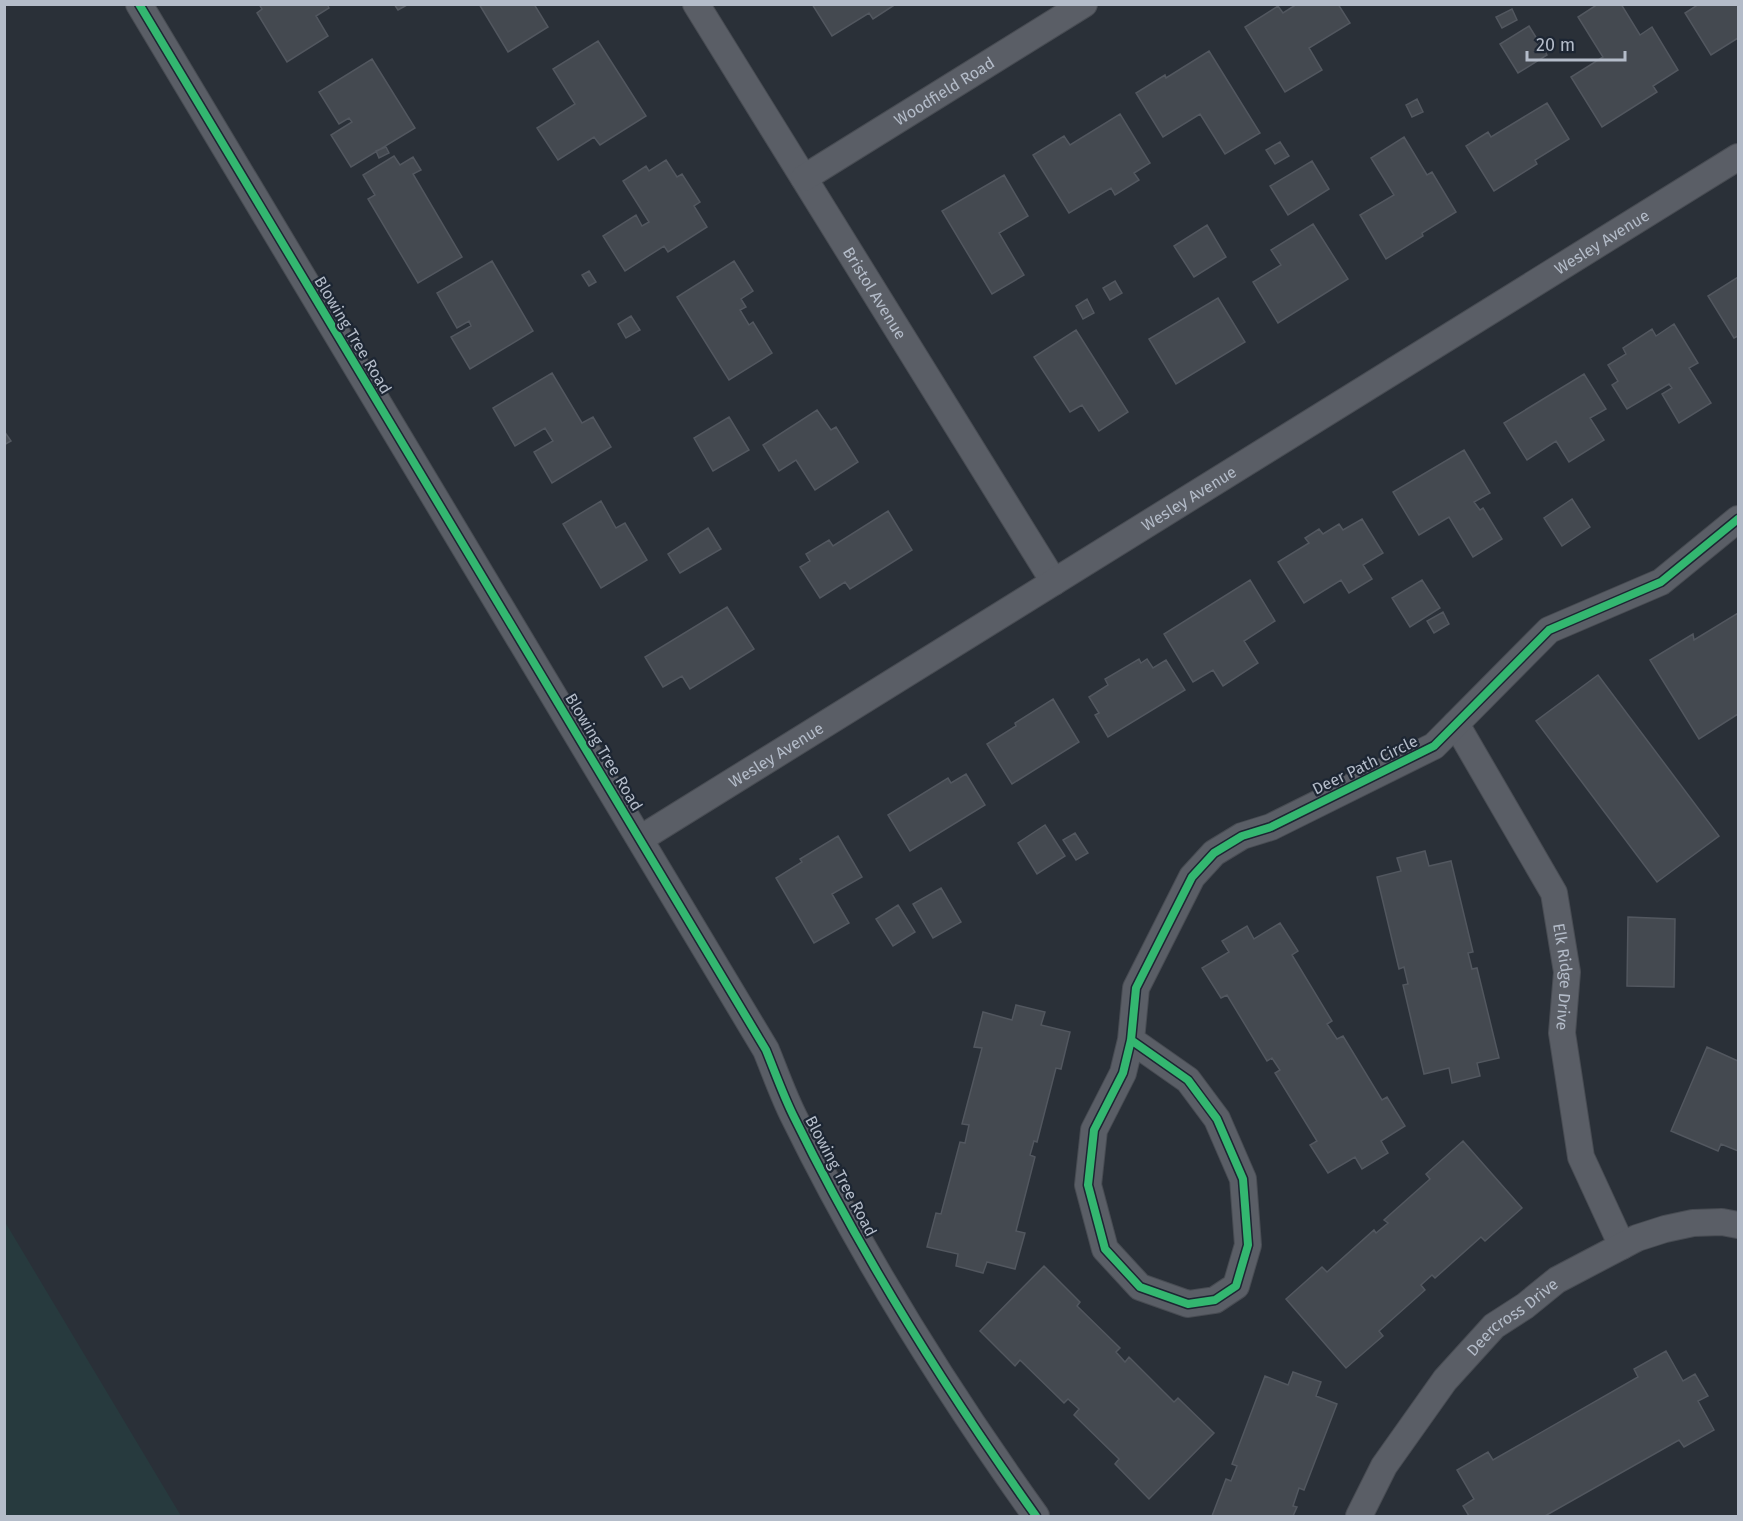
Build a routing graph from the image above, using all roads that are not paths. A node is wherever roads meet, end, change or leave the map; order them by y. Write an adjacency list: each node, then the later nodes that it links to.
1 (140, 4): 9 (street, Blowing Tree Road)
2 (696, 4): 5 (street, Bristol Avenue)
3 (1084, 4): 5 (street, Woodfield Road)
4 (1738, 157): 7 (street, Wesley Avenue)
5 (804, 178): 7 (street, Bristol Avenue)
6 (1738, 519): 8 (street, Deer Path Circle)
7 (1054, 582): 9 (street, Wesley Avenue)
8 (1456, 724): 10 (street, Deer Path Circle); 12 (street, Elk Ridge Drive)
9 (640, 839): 13 (street, Blowing Tree Road)
10 (1131, 1040): 10 (street, Deer Path Circle)
11 (1738, 1225): 12 (street, Deercross Drive)
12 (1622, 1246): 14 (street, Deercross Drive)
13 (1036, 1516)
14 (1359, 1516)

